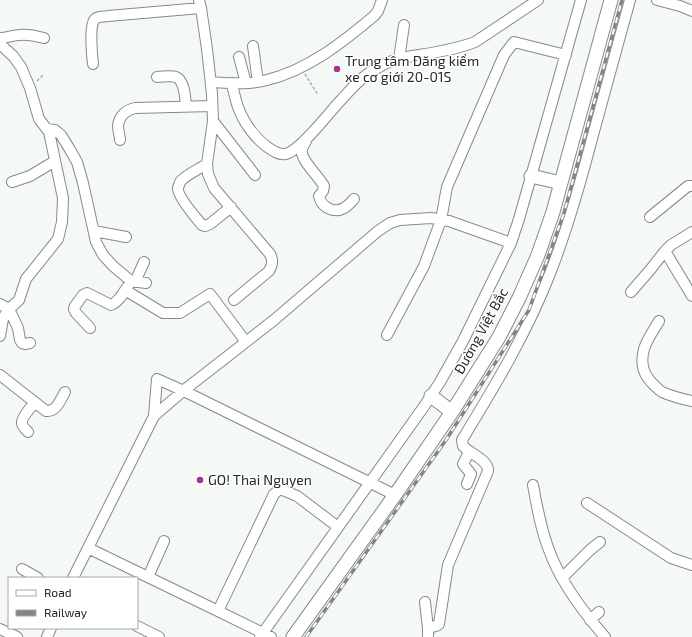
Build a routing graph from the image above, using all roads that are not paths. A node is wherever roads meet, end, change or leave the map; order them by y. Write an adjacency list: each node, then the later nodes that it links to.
1 (382, 0): 20 (street)
2 (538, 0): 16 (street)
3 (581, 0): 14 (street)
4 (611, 0): 34 (main road, Đường Việt Bắc)
5 (630, 0): 68 (street)
6 (657, 0): 8 (street)
7 (200, 4): 17 (street); 19 (street)
8 (692, 11)
9 (404, 24): 16 (street)
10 (0, 38): 11 (street)
11 (44, 38)
12 (0, 44): 26 (street)
13 (253, 46): 20 (street)
14 (566, 55): 32 (street); 39 (street)
15 (239, 57): 22 (street)
16 (399, 59): 27 (street)
17 (93, 64)
18 (157, 77): 23 (street)
19 (211, 82): 21 (street); 24 (street)
20 (258, 82): 22 (street)
21 (232, 83): 22 (street); 27 (street)
22 (246, 83)
23 (186, 106): 24 (street); 28 (street)
24 (212, 106): 25 (street)
25 (213, 121): 30 (street); 31 (street)
26 (47, 129): 29 (street); 40 (street)
27 (308, 138): 36 (street)
28 (120, 140)
29 (55, 161): 33 (street); 52 (street)
30 (207, 164): 37 (street); 37 (street)
31 (255, 175)
32 (531, 176): 34 (main road); 43 (street)
33 (12, 182)
34 (561, 183): 65 (main road, Đường Việt Bắc)
35 (692, 186): 38 (street)
36 (354, 199)
37 (230, 207): 51 (street)
38 (650, 217)
39 (441, 220): 43 (street); 55 (street); 57 (street)
40 (94, 231): 42 (street); 46 (street)
41 (692, 232): 44 (street)
42 (126, 237)
43 (511, 243): 62 (street)
44 (665, 251): 49 (street); 50 (street)
45 (144, 262): 46 (street)
46 (133, 281): 47 (street); 48 (street)
47 (146, 283)
48 (125, 290): 54 (street); 57 (street)
49 (631, 292)
50 (692, 296)
51 (234, 300)
52 (5, 307): 56 (street); 58 (street)
53 (659, 321): 63 (street)
54 (90, 328)
55 (387, 335)
56 (0, 336)
57 (246, 342): 60 (street)
58 (30, 343)
59 (0, 375): 64 (street)
60 (184, 391): 66 (street); 66 (street); 69 (street)
61 (65, 392): 64 (street)
62 (431, 396): 65 (main road); 69 (street)
63 (692, 401)
64 (35, 402): 67 (street)
65 (452, 412): 72 (main road, Đường Việt Bắc)
66 (154, 416): 77 (street)
67 (28, 432)
68 (469, 452): 70 (street); 90 (street)
69 (370, 483): 72 (street); 74 (street)
70 (467, 484)
71 (533, 485): 83 (street)
72 (394, 495): 94 (main road, Đường Việt Bắc)
73 (587, 503): 78 (street)
74 (338, 527): 85 (street); 91 (street)
75 (164, 541): 82 (street)
76 (600, 542): 83 (street)
77 (88, 548): 81 (street); 82 (street)
78 (692, 565)
79 (22, 569): 80 (street)
80 (36, 577)
81 (74, 577)
82 (148, 577): 85 (street)
83 (562, 578): 87 (street)
84 (425, 602): 90 (street)
85 (218, 610): 91 (street)
86 (599, 612): 87 (street)
87 (590, 620): 95 (street)
88 (138, 626): 93 (street)
89 (0, 629): 92 (street)
90 (428, 632)
91 (264, 636)
92 (18, 637)
93 (159, 637)
94 (293, 637)
95 (605, 637)

